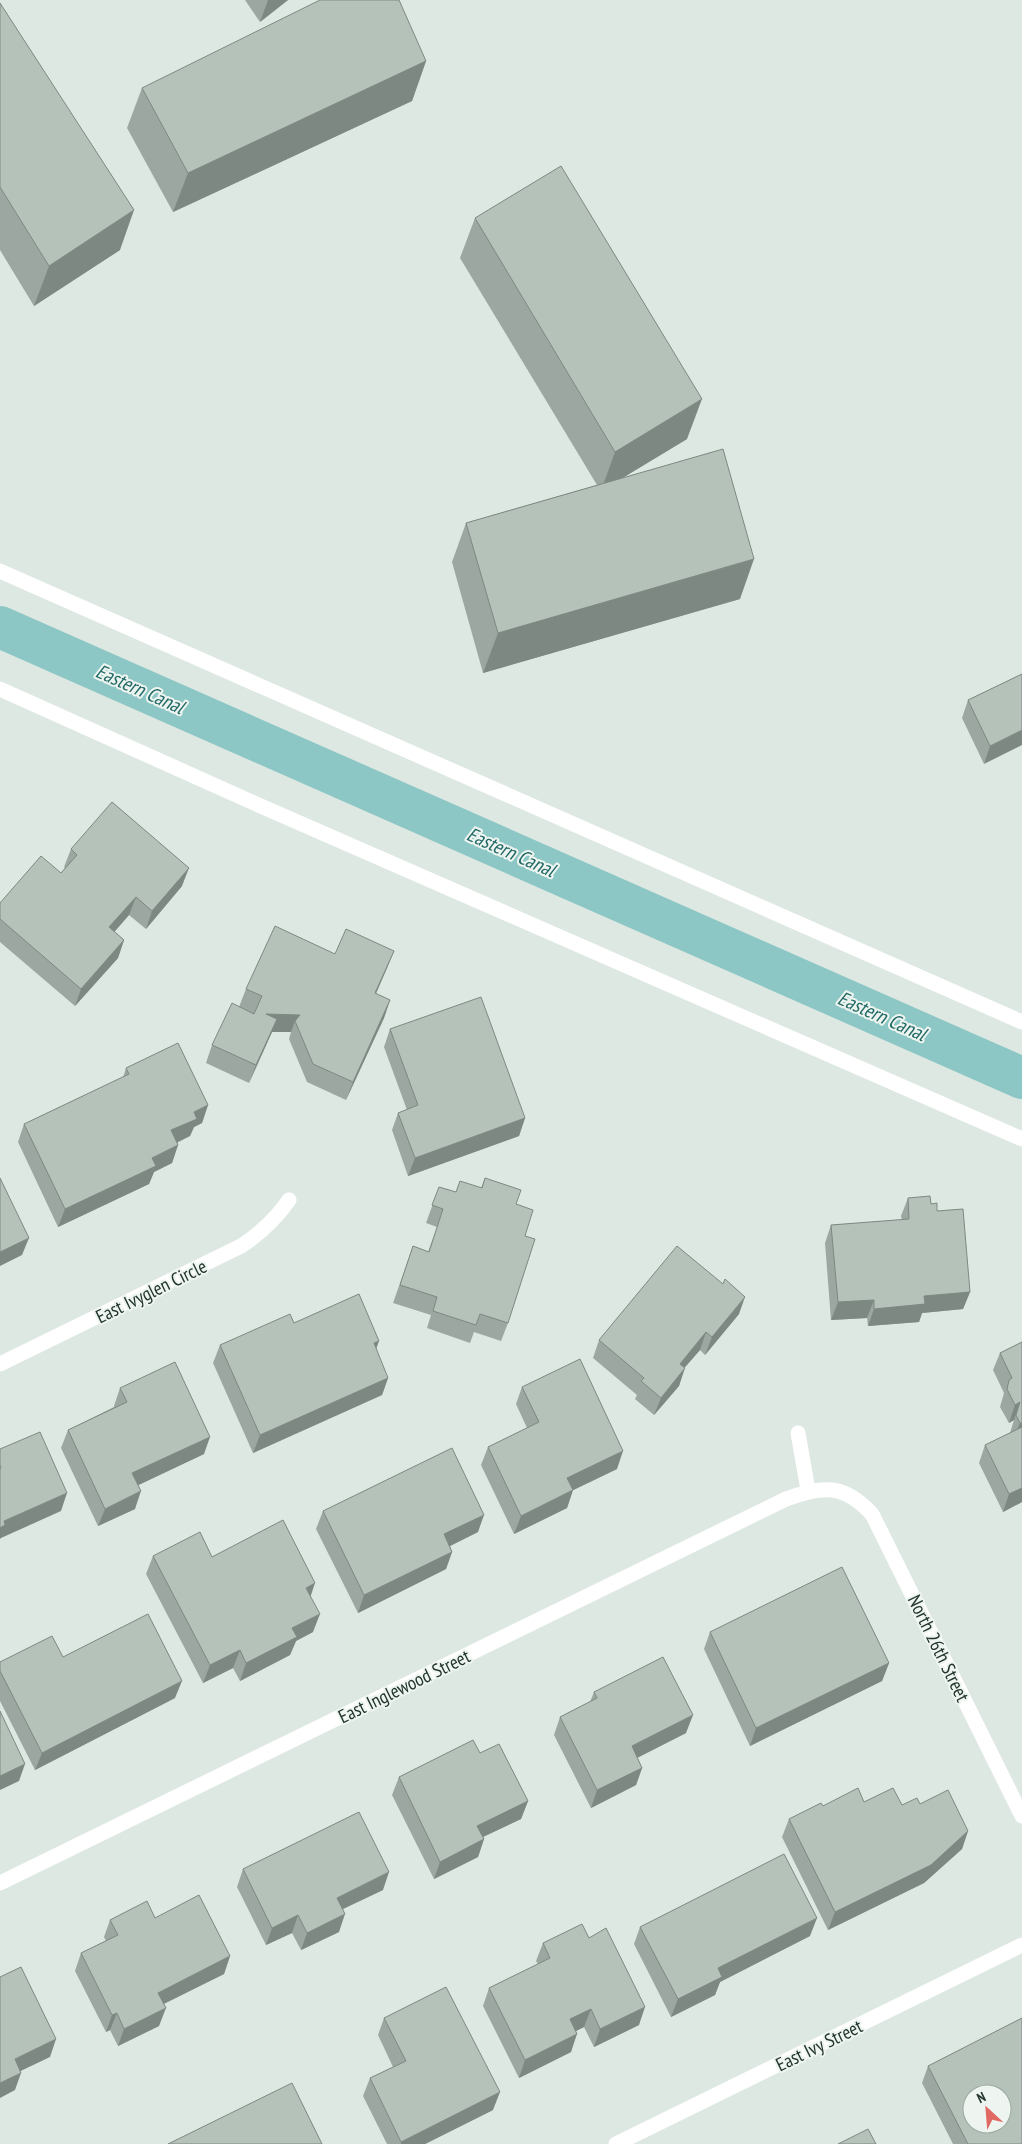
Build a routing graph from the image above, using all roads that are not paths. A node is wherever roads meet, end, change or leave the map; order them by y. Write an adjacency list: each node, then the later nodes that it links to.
1 (0, 571): 3 (street)
2 (0, 689): 4 (street)
3 (1022, 1022)
4 (1022, 1139)
5 (289, 1200): 6 (street, East Ivyglen Circle)
6 (0, 1364)
7 (798, 1433): 8 (street)
8 (808, 1490): 9 (street, East Inglewood Street); 11 (street, East Inglewood Street)
9 (844, 1492): 10 (street, North 26th Street)
10 (1022, 1816)
11 (0, 1883)
12 (1022, 1945): 13 (street, East Ivy Street)
13 (616, 2144)

